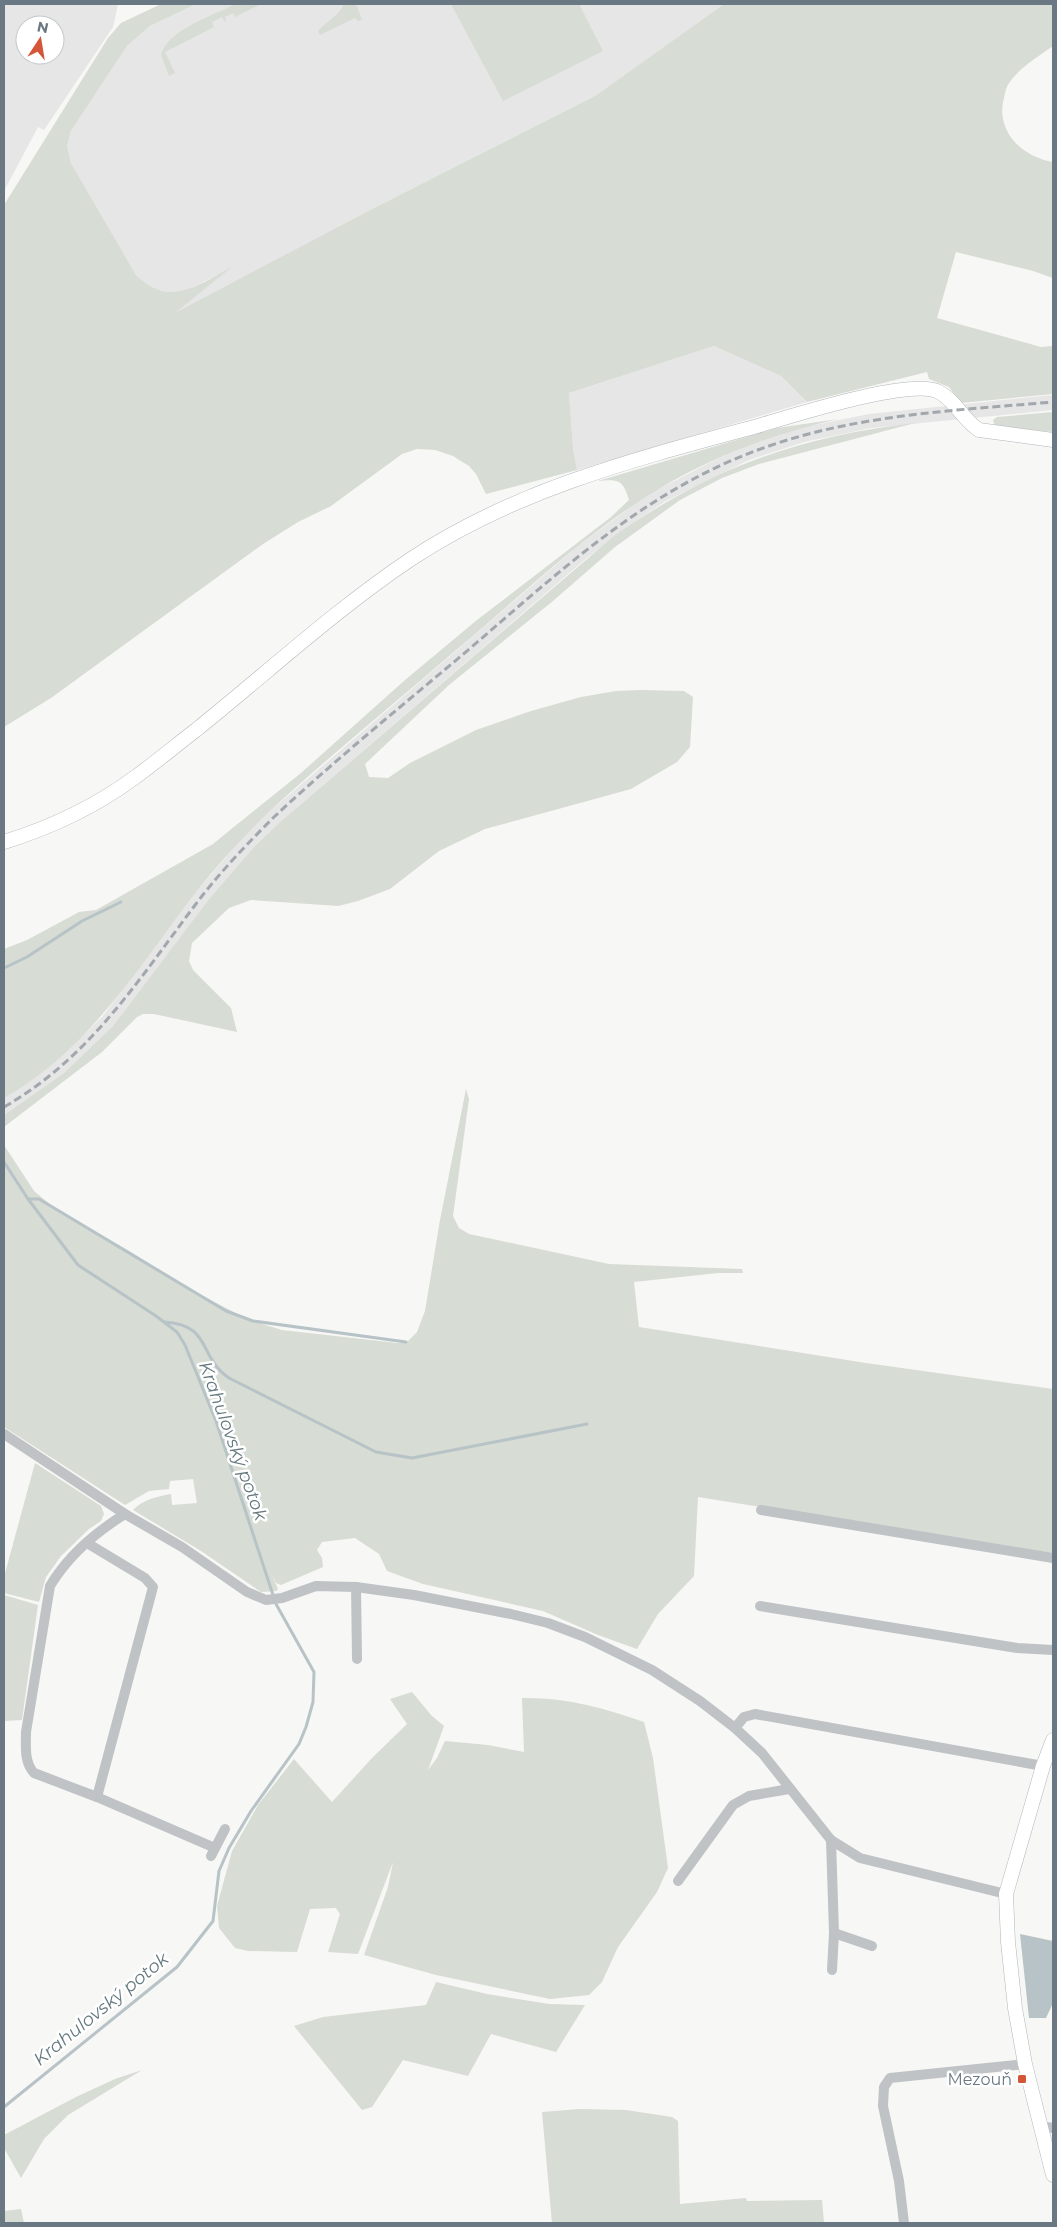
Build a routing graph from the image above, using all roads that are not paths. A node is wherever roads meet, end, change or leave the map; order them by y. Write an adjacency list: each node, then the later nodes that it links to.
1 (1053, 440): 2 (street)
2 (4, 842)
3 (4, 1434): 5 (street)
4 (761, 1510): 7 (street)
5 (125, 1514): 6 (street); 8 (street)
6 (88, 1543): 16 (street); 16 (street)
7 (1053, 1558)
8 (356, 1587): 11 (street); 12 (street)
9 (760, 1606): 10 (street)
10 (1053, 1650)
11 (357, 1659)
12 (735, 1728): 14 (street); 15 (street)
13 (1053, 1740): 14 (street)
14 (1043, 1766): 20 (street)
15 (789, 1789): 18 (street); 19 (street)
16 (97, 1797): 17 (street)
17 (225, 1829)
18 (831, 1840): 20 (street); 21 (street)
19 (678, 1881)
20 (1006, 1894): 24 (street)
21 (834, 1933): 22 (street); 23 (street)
22 (872, 1946)
23 (832, 1970)
24 (1025, 2064): 25 (street); 27 (street)
25 (1047, 2127): 26 (street)
26 (1053, 2175)
27 (904, 2223)

